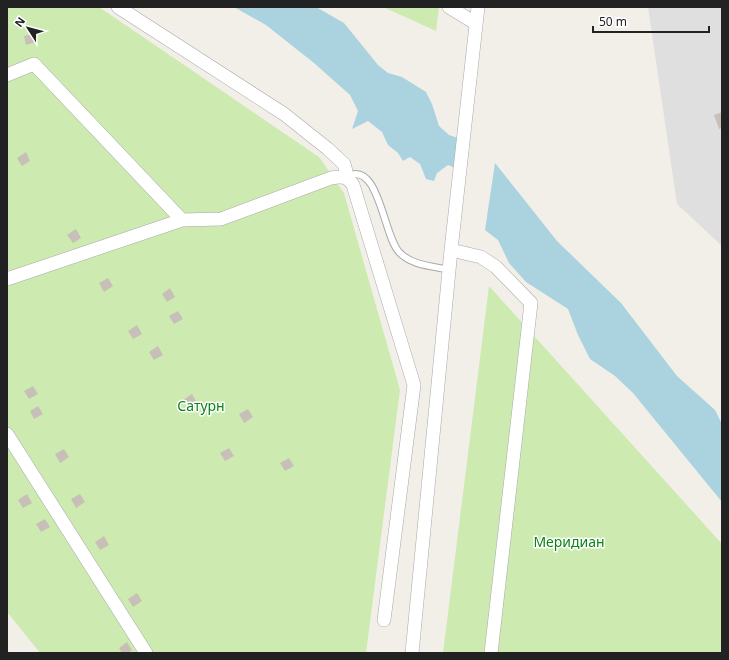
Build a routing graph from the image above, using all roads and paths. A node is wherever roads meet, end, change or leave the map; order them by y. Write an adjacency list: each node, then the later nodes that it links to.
1 (118, 7): 6 (street)
2 (449, 7): 4 (street)
3 (478, 7): 4 (street)
4 (476, 23): 8 (street)
5 (7, 75): 7 (street)
6 (345, 177): 7 (street); 9 (lane); 12 (street)
7 (182, 220): 10 (street)
8 (451, 250): 9 (street); 15 (street)
9 (450, 270): 14 (street)
10 (7, 279)
11 (7, 434): 13 (street)
12 (384, 620)
13 (146, 653)
14 (412, 653)
15 (491, 653)

